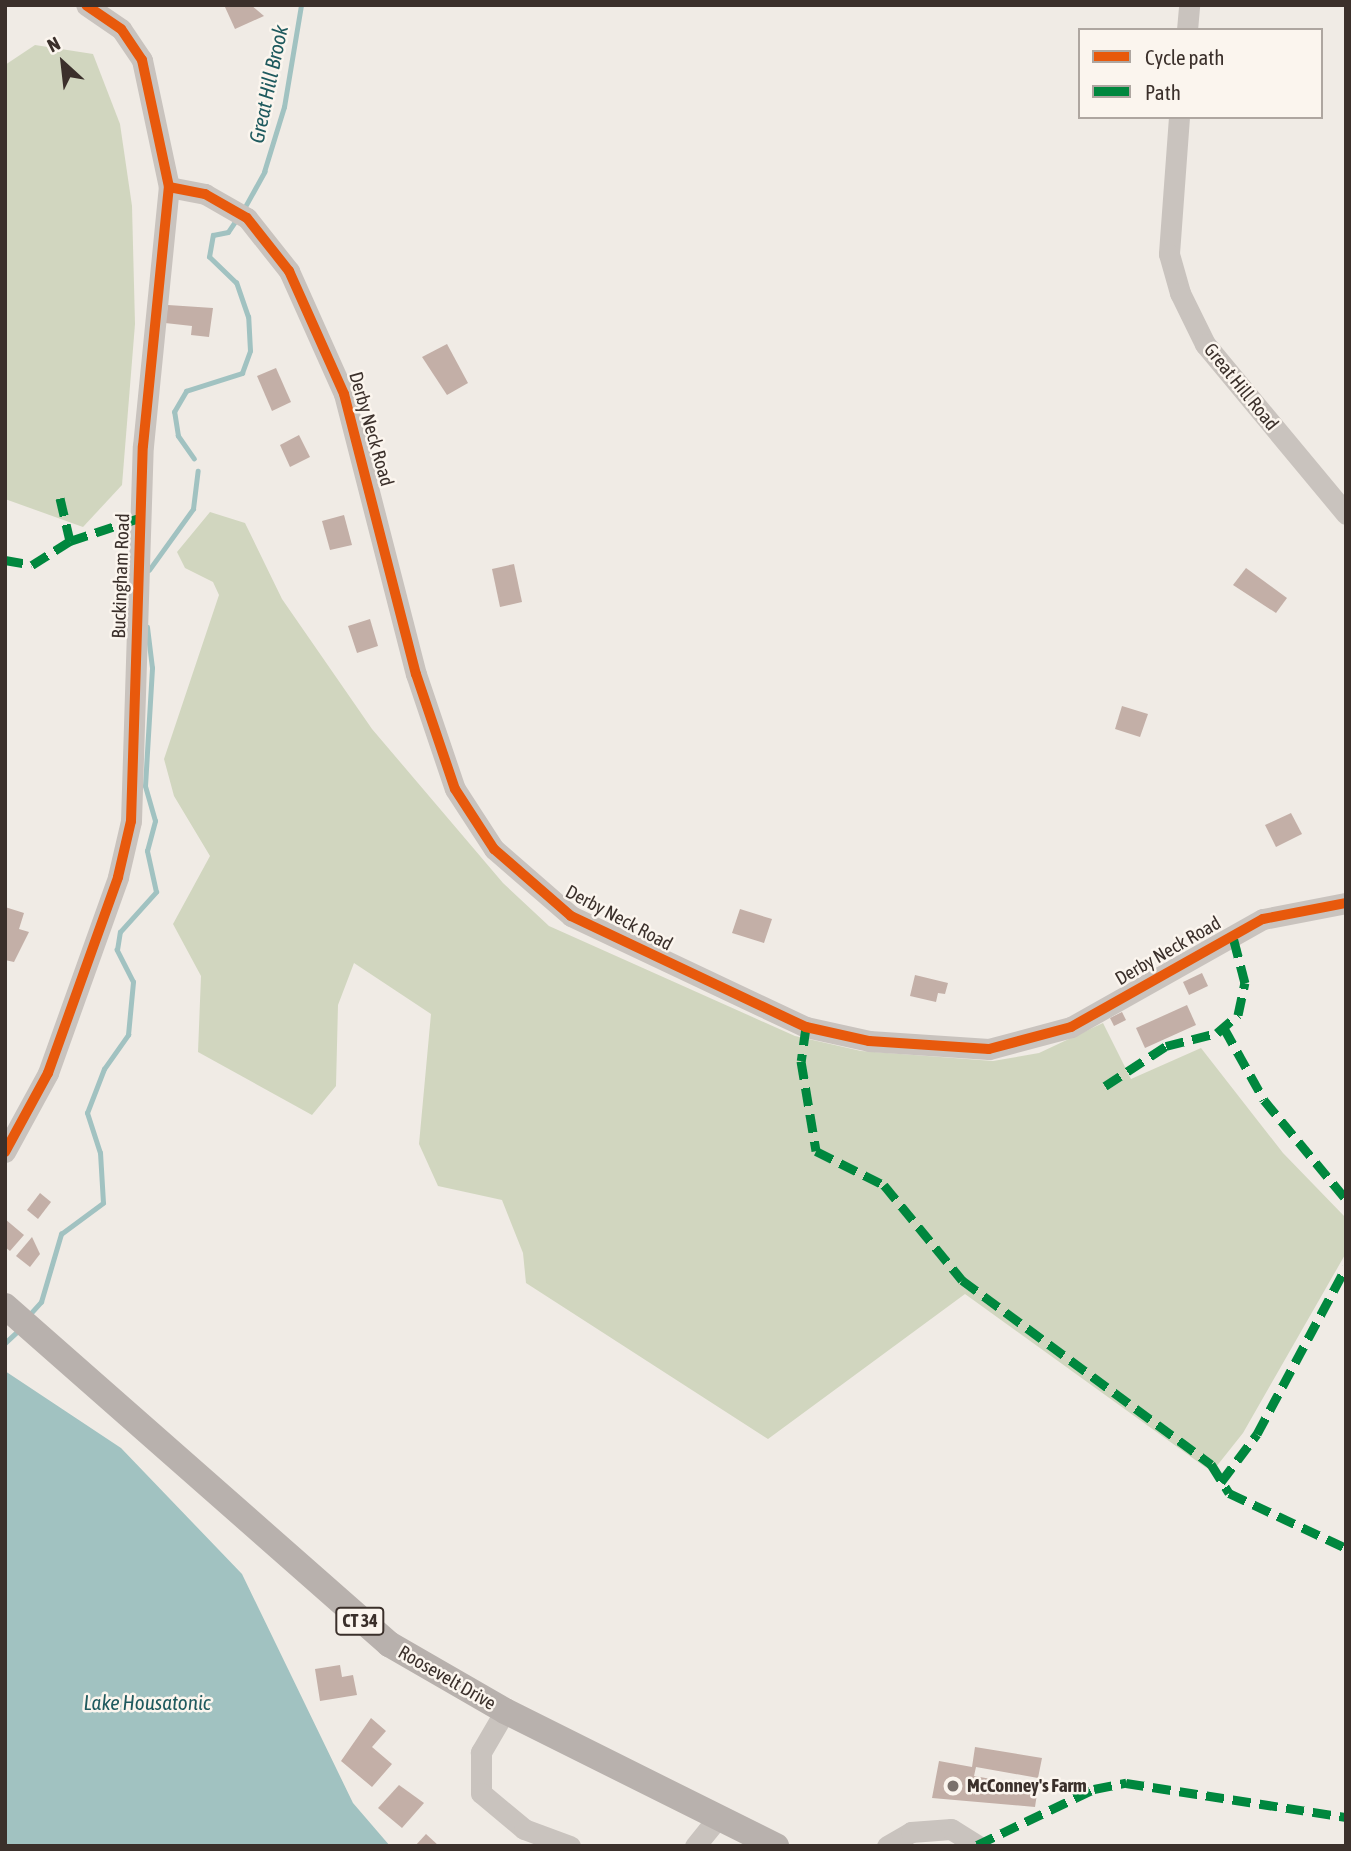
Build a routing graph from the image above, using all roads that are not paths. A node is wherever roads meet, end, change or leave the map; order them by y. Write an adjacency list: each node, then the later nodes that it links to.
1 (86, 5): 5 (street, Buckingham Road)
2 (1189, 5): 3 (street)
3 (1187, 28)
4 (1179, 119): 6 (street, Great Hill Road)
5 (169, 187): 7 (street, Derby Neck Road); 8 (street, Buckingham Road)
6 (1346, 514)
7 (1346, 904)
8 (5, 1152)
9 (5, 1306): 10 (main road, Roosevelt Drive / CT 34)
10 (505, 1711): 11 (main road, Roosevelt Drive / CT 34); 12 (street)
11 (716, 1820): 13 (street); 14 (main road, Roosevelt Drive / CT 34)
12 (570, 1846)
13 (695, 1846)
14 (776, 1846)
15 (887, 1846): 16 (street)
16 (978, 1846)

